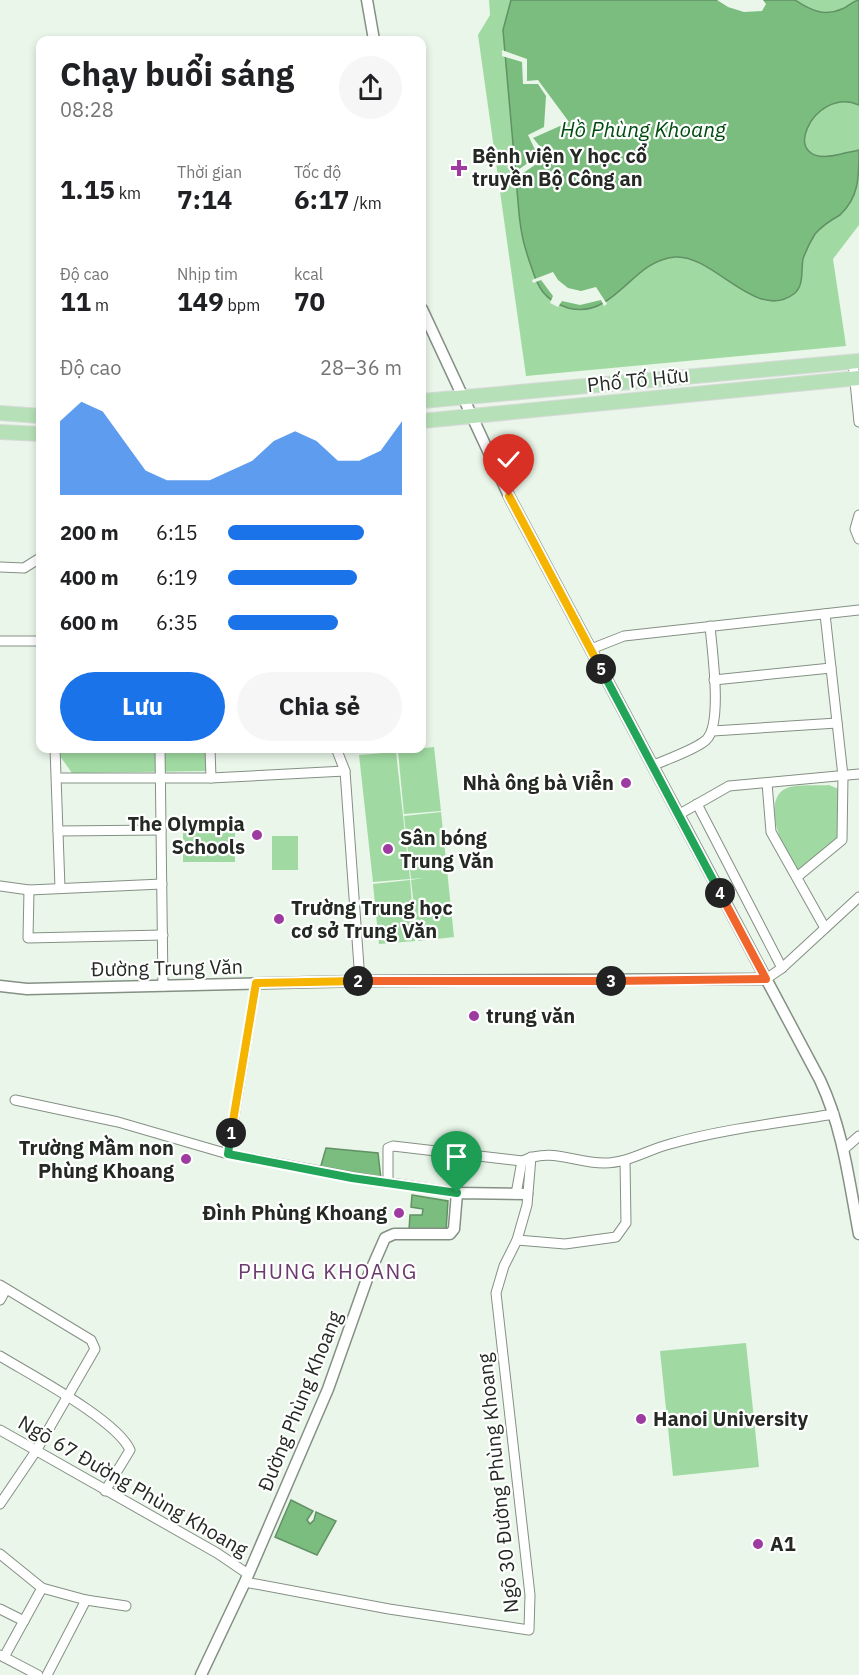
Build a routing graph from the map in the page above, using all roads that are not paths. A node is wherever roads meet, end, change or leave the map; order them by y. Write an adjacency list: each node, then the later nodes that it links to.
1 (367, 0): 2 (street)
2 (373, 36)
3 (426, 318): 6 (street)
4 (856, 361): 5 (street); 6 (main road, Phố Tố Hữu)
5 (857, 378): 10 (main road, Phố Tố Hữu); 12 (street)
6 (462, 398): 7 (main road, Phố Tố Hữu); 10 (street)
7 (426, 401)
8 (0, 413): 9 (main road)
9 (36, 416)
10 (471, 417): 11 (main road, Phố Tố Hữu); 24 (street)
11 (426, 421)
12 (859, 422)
13 (0, 432): 14 (main road)
14 (36, 434)
15 (859, 515): 16 (street)
16 (859, 538)
17 (36, 560): 18 (street)
18 (0, 567)
19 (859, 610): 20 (street)
20 (825, 614): 21 (street); 25 (street)
21 (710, 626): 24 (street); 26 (street)
22 (0, 641): 23 (street)
23 (36, 641)
24 (591, 649): 33 (street)
25 (831, 668): 26 (street); 27 (street)
26 (714, 680): 28 (street)
27 (837, 723): 28 (street); 36 (street)
28 (713, 731): 33 (street)
29 (56, 753): 38 (street)
30 (160, 753): 37 (street)
31 (210, 753): 39 (street)
32 (338, 753): 34 (street)
33 (652, 766): 42 (street)
34 (345, 771): 39 (street); 55 (street)
35 (859, 774): 36 (street)
36 (843, 776): 40 (street); 45 (street)
37 (161, 777): 38 (street); 39 (street); 43 (street)
38 (57, 778): 44 (street)
39 (211, 778)
40 (767, 783): 41 (street); 45 (street)
41 (698, 804): 42 (street); 53 (street)
42 (678, 815): 54 (street)
43 (161, 830): 44 (street); 46 (street)
44 (58, 831): 48 (street)
45 (796, 877): 51 (street)
46 (162, 884): 48 (street); 52 (street)
47 (0, 886): 49 (street)
48 (60, 888): 49 (street)
49 (29, 890): 52 (street)
50 (859, 897): 51 (street)
51 (825, 928): 53 (street)
52 (163, 935): 58 (street)
53 (782, 968): 54 (street)
54 (766, 979): 55 (street, Đường Trung Văn); 60 (street)
55 (360, 981): 56 (street, Đường Trung Văn)
56 (256, 983): 58 (street, Đường Trung Văn); 63 (street)
57 (0, 986): 58 (street, Đường Trung Văn)
58 (163, 986)
59 (15, 1100): 63 (street)
60 (834, 1114): 62 (street); 65 (street)
61 (859, 1136): 62 (street)
62 (844, 1149): 69 (street)
63 (228, 1154): 66 (street)
64 (527, 1159): 65 (street); 66 (street); 68 (street)
65 (625, 1161): 70 (street)
66 (388, 1183): 67 (street)
67 (457, 1193): 68 (street); 80 (street, Đường Phùng Khoang)
68 (522, 1194): 70 (street, Ngõ 30 Đường Phùng Khoang)
69 (859, 1234)
70 (517, 1240): 80 (street, Ngõ 30 Đường Phùng Khoang)
71 (3, 1287): 72 (street); 74 (street)
72 (0, 1300)
73 (0, 1356): 74 (street)
74 (68, 1398): 76 (street); 77 (street)
75 (0, 1430): 76 (street, Ngõ 67 Đường Phùng Khoang)
76 (36, 1450): 77 (street, Ngõ 67 Đường Phùng Khoang); 78 (street)
77 (105, 1491): 80 (street, Ngõ 67 Đường Phùng Khoang)
78 (0, 1503)
79 (0, 1554): 81 (street)
80 (247, 1578): 89 (street, Đường Phùng Khoang)
81 (42, 1588): 82 (street); 85 (street)
82 (86, 1600): 83 (street); 88 (street)
83 (126, 1606)
84 (0, 1609): 85 (street)
85 (24, 1621): 86 (street)
86 (2, 1656): 87 (street)
87 (38, 1675)
88 (47, 1675)
89 (201, 1675)

